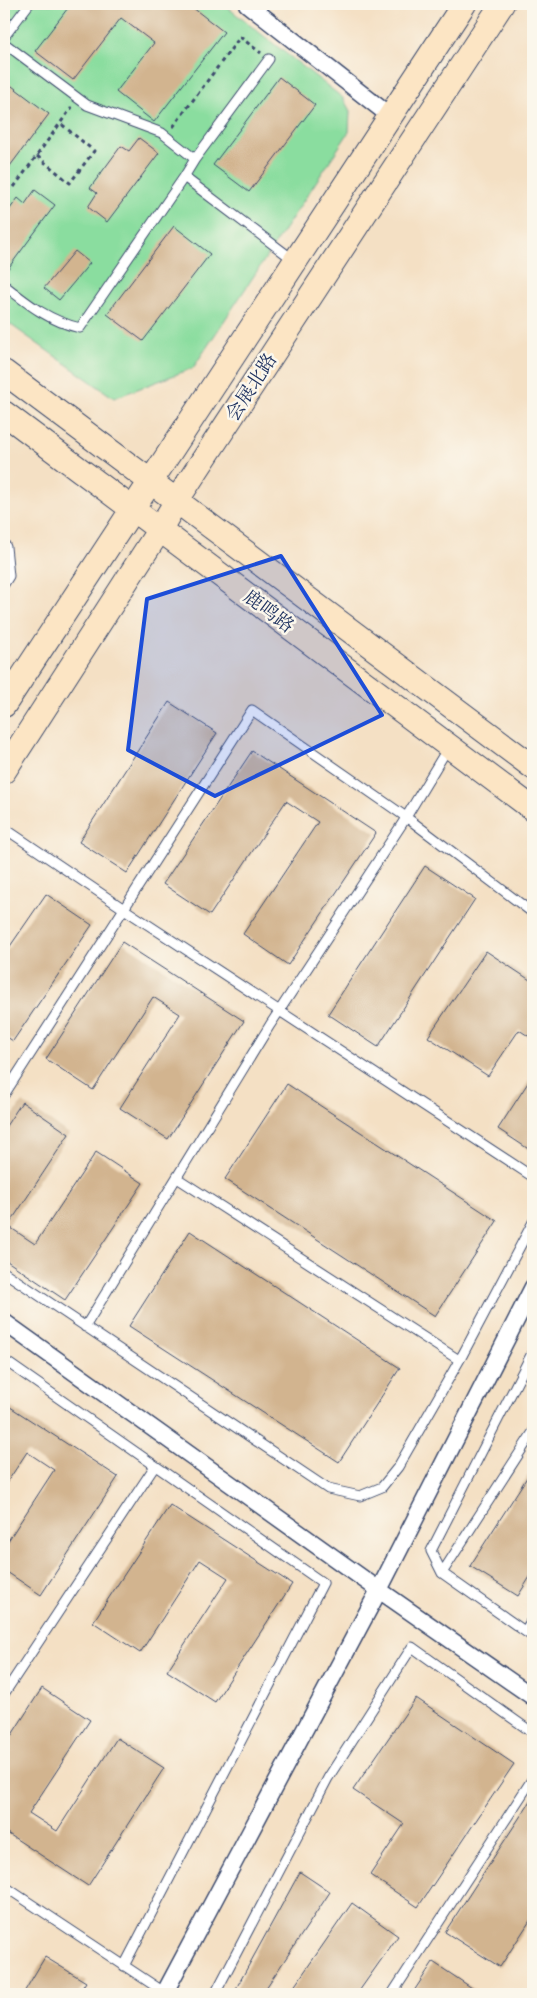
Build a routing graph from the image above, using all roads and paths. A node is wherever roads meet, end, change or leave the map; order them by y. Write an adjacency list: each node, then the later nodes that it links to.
1 (29, 4): 5 (lane)
2 (247, 4): 9 (street)
3 (464, 4): 9 (main road, 会展北路)
4 (502, 4): 21 (main road, 会展北路)
5 (4, 37)
6 (4, 42): 8 (lane)
7 (269, 59): 11 (path); 13 (lane)
8 (78, 98): 10 (path); 11 (lane)
9 (390, 116): 16 (main road, 会展北路)
10 (60, 123): 12 (path); 12 (path)
11 (166, 136): 13 (lane)
12 (36, 156): 15 (path)
13 (195, 159): 14 (lane)
14 (184, 177): 16 (lane); 17 (lane)
15 (14, 187)
16 (295, 261): 20 (main road, 会展北路)
17 (4, 285)
18 (4, 372): 20 (main road, 鹿鸣路)
19 (4, 413): 22 (main road, 鹿鸣路)
20 (151, 481): 21 (main road, 鹿鸣路); 22 (main road, 会展北路)
21 (177, 500): 23 (main road, 会展北路); 28 (main road, 鹿鸣路)
22 (132, 508): 23 (main road, 鹿鸣路); 26 (main road, 会展北路)
23 (160, 529): 27 (main road, 鹿鸣路); 29 (main road, 会展北路)
24 (4, 543): 25 (lane)
25 (4, 584)
26 (4, 705)
27 (449, 746): 30 (main road, 鹿鸣路); 31 (lane)
28 (533, 767)
29 (4, 771)
30 (533, 809)
31 (406, 817): 33 (lane); 34 (lane); 35 (lane)
32 (4, 828): 33 (lane)
33 (124, 910): 35 (lane); 36 (lane)
34 (533, 913)
35 (279, 1011): 37 (lane); 38 (lane)
36 (4, 1095)
37 (533, 1177)
38 (177, 1178): 43 (lane); 46 (lane)
39 (533, 1222): 46 (lane)
40 (4, 1272): 43 (lane)
41 (533, 1287): 50 (street)
42 (4, 1322): 50 (street)
43 (85, 1328): 46 (lane)
44 (533, 1351): 49 (lane)
45 (4, 1360): 48 (lane)
46 (459, 1360)
47 (533, 1432): 49 (lane)
48 (155, 1466): 54 (lane); 59 (lane)
49 (442, 1572): 52 (lane)
50 (379, 1590): 55 (street); 60 (street)
51 (533, 1618): 52 (lane)
52 (525, 1631): 53 (lane)
53 (533, 1637)
54 (4, 1694)
55 (533, 1697)
56 (533, 1733): 61 (lane)
57 (533, 1778): 62 (lane)
58 (4, 1886): 59 (lane)
59 (124, 1966): 60 (lane)
60 (165, 1994)
61 (215, 1994)
62 (392, 1994)

